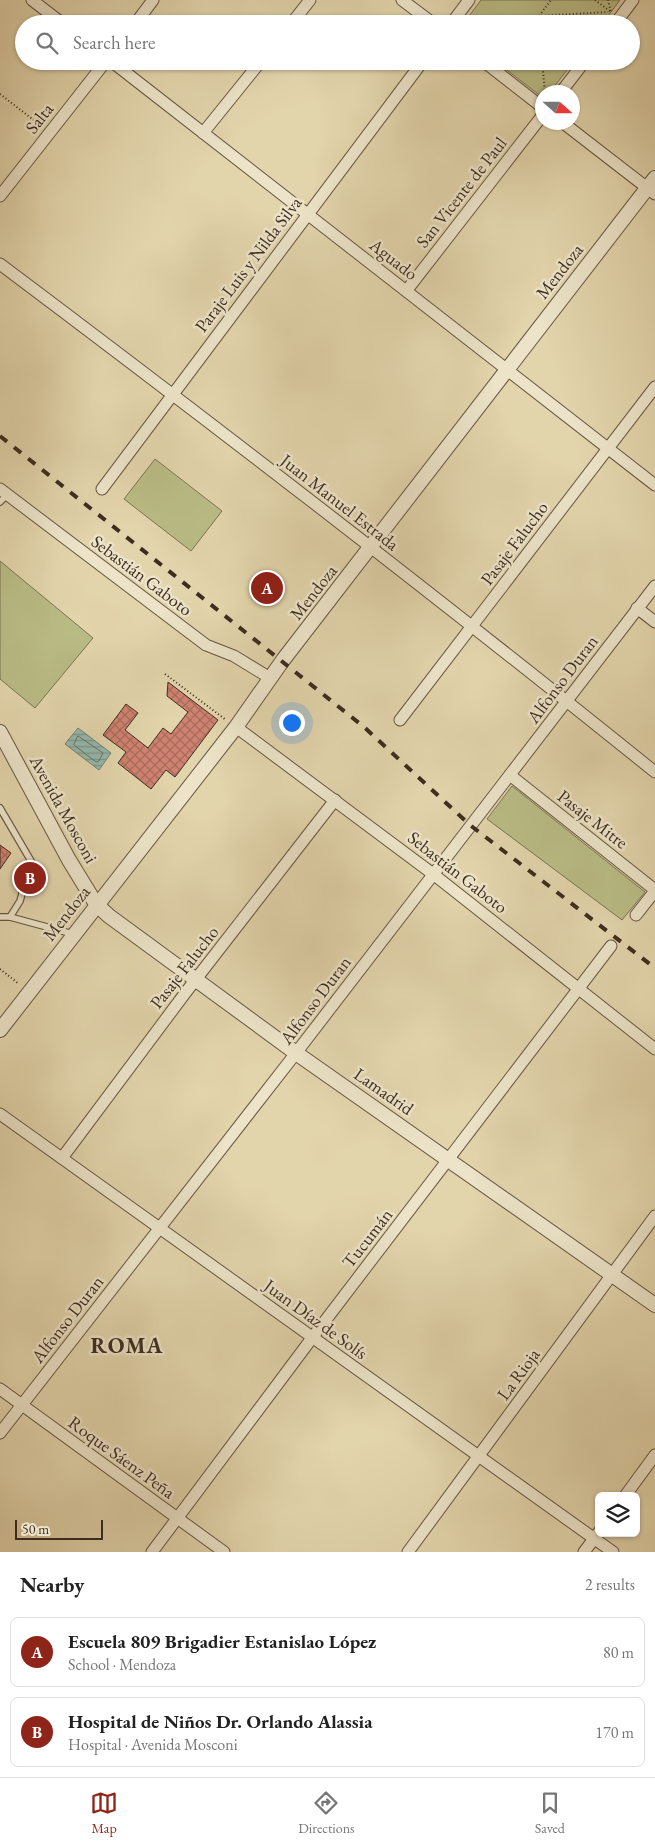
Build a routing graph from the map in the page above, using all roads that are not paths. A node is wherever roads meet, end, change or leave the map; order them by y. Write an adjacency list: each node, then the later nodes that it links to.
1 (32, 0): 7 (street)
2 (153, 0): 8 (street)
3 (310, 0): 9 (street)
4 (402, 0): 10 (street)
5 (469, 0): 11 (street)
6 (633, 0): 12 (street)
7 (51, 15)
8 (142, 15)
9 (298, 15)
10 (422, 15)
11 (458, 15)
12 (622, 15)
13 (99, 70): 25 (street, Salta)
14 (122, 70): 23 (street, Aguado)
15 (253, 70): 23 (street)
16 (415, 70): 26 (street, Paraje Luis y Nilda Silva)
17 (495, 70): 20 (street)
18 (578, 70): 19 (street)
19 (566, 85)
20 (535, 102)
21 (535, 125): 28 (street, San Vicente de Paul)
22 (573, 130): 24 (street)
23 (203, 133): 26 (street, Aguado)
24 (652, 186): 29 (street, Mendoza)
25 (0, 196)
26 (308, 214): 28 (street, Aguado); 31 (street, Paraje Luis y Nilda Silva)
27 (0, 264): 31 (street, Juan Manuel Estrada)
28 (407, 290): 29 (street, Aguado)
29 (507, 370): 32 (street, Aguado); 36 (street, Mendoza)
30 (655, 387): 32 (street, Pasaje Falucho)
31 (173, 393): 34 (street, Paraje Luis y Nilda Silva); 36 (street, Juan Manuel Estrada)
32 (608, 448): 33 (street, Aguado); 40 (street, Pasaje Falucho)
33 (655, 485)
34 (102, 489)
35 (2, 495): 41 (street, Sebastián Gaboto)
36 (371, 548): 40 (street, Juan Manuel Estrada); 41 (street, Mendoza)
37 (655, 586): 38 (street, Alfonso Duran)
38 (637, 608): 39 (street); 42 (street, Alfonso Duran)
39 (655, 622)
40 (473, 625): 42 (street, Juan Manuel Estrada); 43 (street, Pasaje Falucho)
41 (270, 678): 44 (street, Mendoza)
42 (567, 702): 46 (street, Juan Manuel Estrada); 47 (street, Alfonso Duran)
43 (400, 720)
44 (236, 728): 48 (street, Sebastián Gaboto); 52 (street, Mendoza)
45 (0, 732): 52 (street, Avenida Mosconi)
46 (655, 772)
47 (510, 775): 50 (street, Alfonso Duran); 51 (street, Pasaje Mitre)
48 (335, 800): 50 (street, Sebastián Gaboto); 58 (street, Pasaje Falucho)
49 (0, 808): 55 (lane)
50 (433, 874): 59 (street, Sebastián Gaboto); 62 (street, Alfonso Duran)
51 (655, 891): 53 (street)
52 (96, 904): 56 (street, Mendoza); 58 (street, Lamadrid)
53 (636, 916)
54 (0, 917): 55 (lane)
55 (10, 917): 56 (lane)
56 (73, 934): 60 (street, Mendoza)
57 (611, 946): 59 (street, Tucumán)
58 (196, 981): 62 (street, Lamadrid); 64 (street, Pasaje Falucho)
59 (579, 990): 61 (street, Sebastián Gaboto); 65 (street, Tucumán)
60 (0, 1030)
61 (655, 1048)
62 (296, 1053): 65 (street, Lamadrid); 67 (street, Alfonso Duran)
63 (0, 1114): 64 (street, Juan Díaz de Solís)
64 (62, 1158): 67 (street, Juan Díaz de Solís)
65 (449, 1160): 68 (street, Lamadrid); 70 (street, Tucumán)
66 (655, 1216): 68 (street, La Rioja)
67 (160, 1228): 70 (street, Juan Díaz de Solís); 72 (street, Alfonso Duran)
68 (613, 1274): 69 (street, Lamadrid); 75 (street, La Rioja)
69 (655, 1305)
70 (312, 1338): 75 (street, Juan Díaz de Solís); 77 (street, Tucumán)
71 (0, 1390): 72 (street, Roque Sáenz Peña)
72 (22, 1405): 73 (street, Alfonso Duran); 77 (street, Roque Sáenz Peña)
73 (0, 1433)
74 (655, 1454): 76 (street)
75 (479, 1455): 78 (street, Juan Díaz de Solís); 83 (street, La Rioja)
76 (628, 1492)
77 (177, 1519): 81 (street, Tucumán); 82 (street, Roque Sáenz Peña)
78 (595, 1534)
79 (595, 1536): 84 (street)
80 (598, 1537): 85 (street, Juan Díaz de Solís)
81 (152, 1552)
82 (224, 1552)
83 (408, 1552)
84 (584, 1552)
85 (612, 1552)

